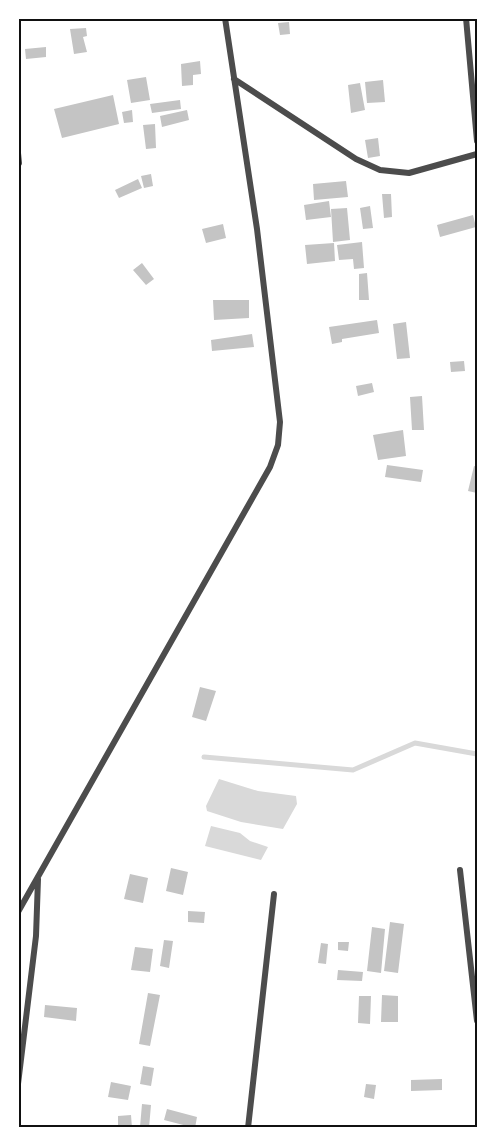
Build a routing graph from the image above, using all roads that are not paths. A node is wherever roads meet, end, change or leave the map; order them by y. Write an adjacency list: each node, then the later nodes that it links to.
1 (225, 18): 3 (street)
2 (466, 18): 4 (street)
3 (234, 79): 6 (street); 9 (street)
4 (477, 141)
5 (18, 153): 7 (street)
6 (477, 154)
7 (19, 163)
8 (460, 870): 12 (street)
9 (38, 878): 11 (street); 13 (street)
10 (274, 894): 14 (street)
11 (18, 912)
12 (477, 1021)
13 (18, 1084)
14 (248, 1128)

